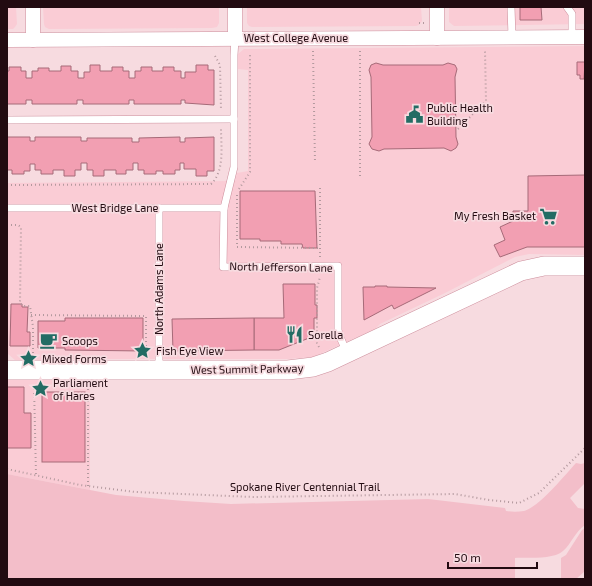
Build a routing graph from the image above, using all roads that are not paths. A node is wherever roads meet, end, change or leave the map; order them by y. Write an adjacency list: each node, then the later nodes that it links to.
1 (33, 7): 11 (street)
2 (235, 7): 9 (street)
3 (437, 7): 8 (street)
4 (511, 7): 6 (lane)
5 (567, 7): 7 (lane)
6 (512, 37): 7 (street, West College Avenue); 8 (street, West College Avenue)
7 (579, 37)
8 (437, 38): 9 (street, West College Avenue)
9 (235, 39): 11 (street, West College Avenue); 12 (lane, North Jefferson Lane)
10 (7, 40): 11 (street, West College Avenue)
11 (33, 40)
12 (234, 119): 13 (lane); 16 (lane, North Jefferson Lane)
13 (7, 120)
14 (7, 208): 15 (lane, West Bridge Lane)
15 (159, 208): 16 (lane, West Bridge Lane); 20 (lane, North Adams Lane)
16 (224, 208): 18 (lane, North Jefferson Lane)
17 (585, 266): 18 (street, West Summit Parkway)
18 (347, 353): 20 (street, West Summit Parkway)
19 (7, 370): 20 (street, West Summit Parkway)
20 (159, 370)

